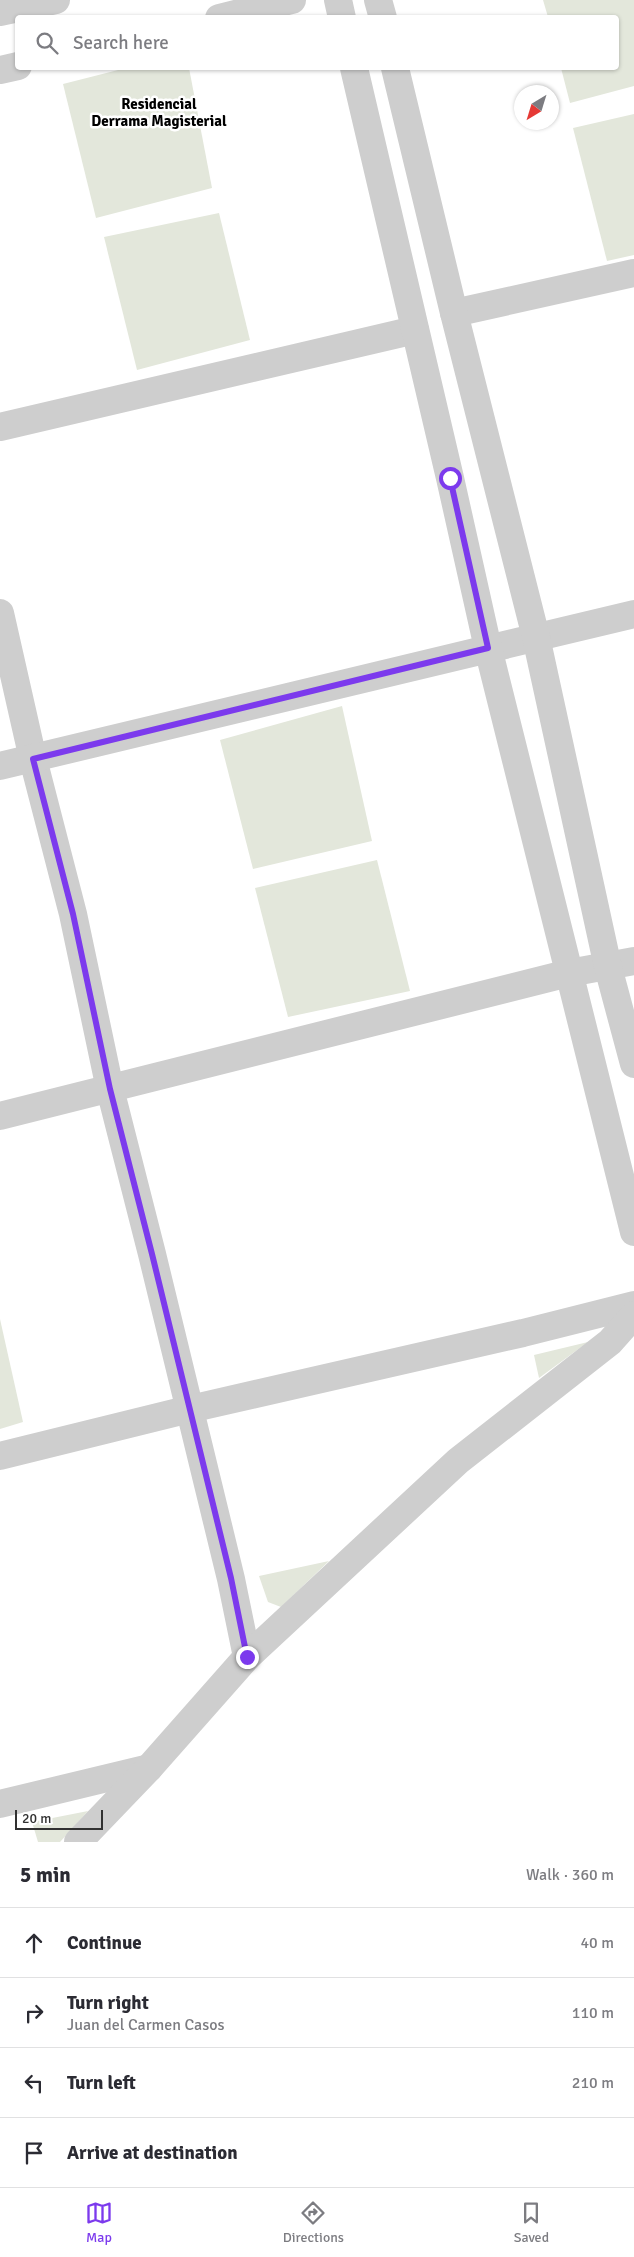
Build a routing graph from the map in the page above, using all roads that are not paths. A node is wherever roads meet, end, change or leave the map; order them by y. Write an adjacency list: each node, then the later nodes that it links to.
1 (56, 0): 5 (street)
2 (292, 0): 6 (street)
3 (338, 0): 7 (street)
4 (378, 0): 8 (street)
5 (0, 12)
6 (231, 15)
7 (341, 15)
8 (382, 15)
9 (15, 67): 10 (street)
10 (0, 70)
11 (354, 70): 15 (street)
12 (395, 70): 14 (street)
13 (634, 273): 14 (street)
14 (454, 313): 19 (street)
15 (415, 330): 16 (street); 20 (street)
16 (0, 427)
17 (0, 612): 21 (street)
18 (634, 614): 19 (street)
19 (536, 637): 20 (street); 23 (street)
20 (488, 648): 21 (street); 24 (street)
21 (33, 759): 22 (street); 26 (street)
22 (0, 766)
23 (621, 964): 24 (street); 25 (street)
24 (569, 973): 26 (street); 28 (street)
25 (634, 1064)
26 (110, 1089): 27 (street); 31 (street)
27 (0, 1116)
28 (634, 1232)
29 (634, 1305): 31 (street)
30 (634, 1315): 33 (street)
31 (190, 1409): 32 (street); 33 (street)
32 (0, 1456)
33 (247, 1657): 34 (street)
34 (149, 1768): 35 (street); 36 (street)
35 (0, 1804)
36 (78, 1842)

